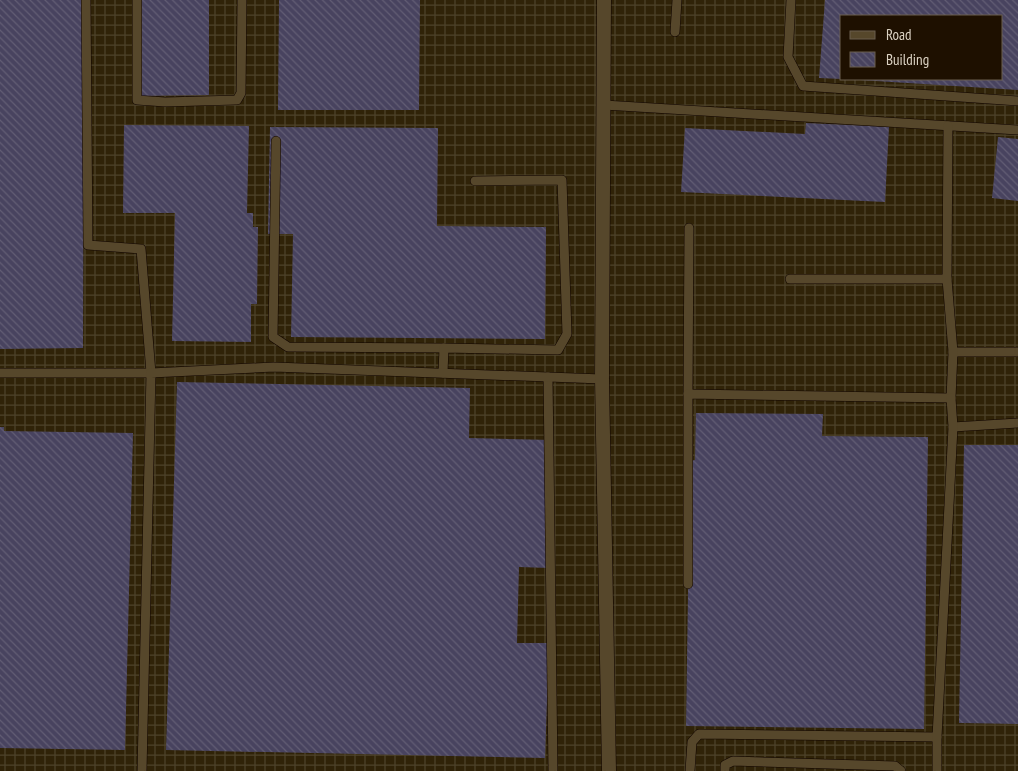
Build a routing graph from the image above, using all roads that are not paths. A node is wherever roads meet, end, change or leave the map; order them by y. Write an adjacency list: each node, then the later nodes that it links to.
1 (86, 0): 21 (lane)
2 (137, 0): 3 (lane)
3 (242, 0)
4 (604, 0): 9 (street)
5 (677, 0): 7 (lane)
6 (792, 0): 8 (lane)
7 (676, 32)
8 (1018, 101)
9 (604, 105): 10 (lane); 24 (street)
10 (948, 126): 11 (lane); 16 (lane)
11 (1018, 130)
12 (276, 141): 17 (lane)
13 (475, 181): 17 (lane)
14 (689, 228): 25 (lane)
15 (790, 279): 16 (lane)
16 (947, 280): 18 (lane)
17 (444, 348): 22 (lane)
18 (953, 352): 19 (lane); 26 (lane)
19 (1018, 352)
20 (0, 373): 21 (lane)
21 (151, 373): 22 (lane); 31 (lane)
22 (443, 373): 23 (lane)
23 (548, 377): 24 (lane); 32 (lane)
24 (602, 379): 33 (street)
25 (688, 394): 26 (lane); 29 (lane)
26 (951, 398): 28 (lane)
27 (1018, 423): 28 (lane)
28 (953, 426): 30 (lane)
29 (688, 584)
30 (937, 737): 34 (lane); 37 (lane)
31 (142, 771)
32 (553, 771)
33 (609, 771)
34 (690, 771)
35 (725, 771): 36 (lane)
36 (902, 771)
37 (937, 771)

